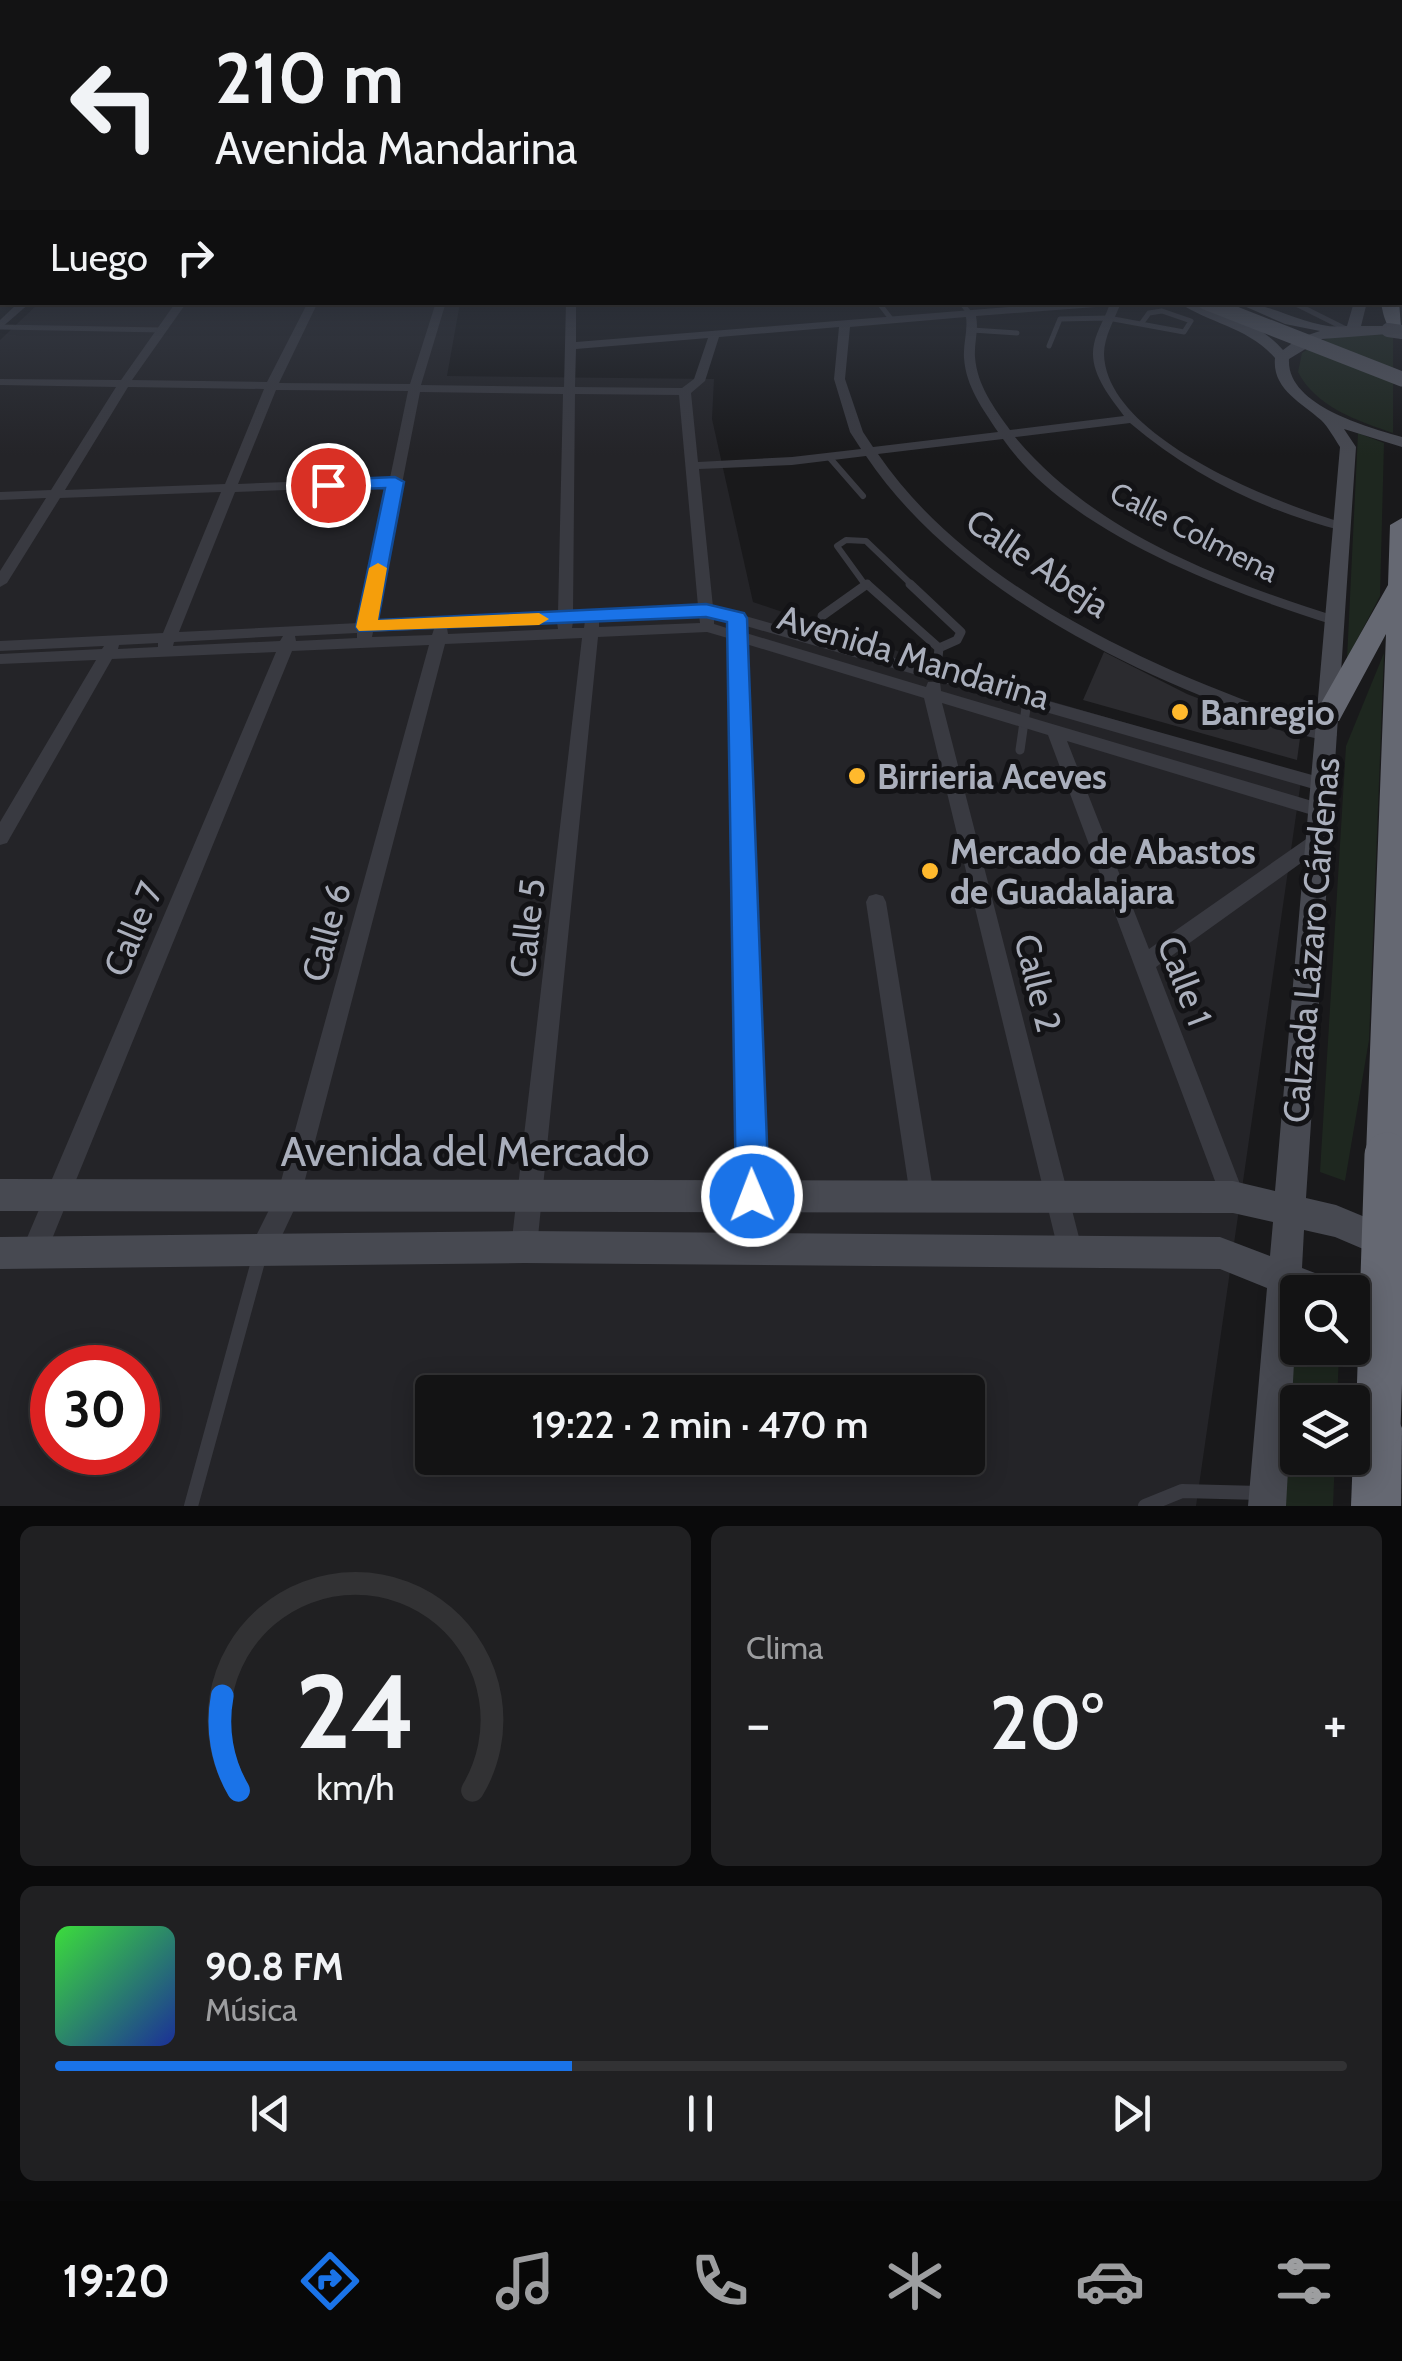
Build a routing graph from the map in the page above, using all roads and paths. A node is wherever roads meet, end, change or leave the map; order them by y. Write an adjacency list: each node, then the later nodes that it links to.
1 (173, 314): 24 (street)
2 (308, 314): 37 (street)
3 (437, 314): 38 (street)
4 (571, 314): 30 (street)
5 (888, 314): 19 (lane)
6 (927, 314): 19 (street)
7 (968, 314): 25 (street, Calle Colmena)
8 (1110, 314): 18 (street)
9 (1148, 314): 22 (lane)
10 (1172, 314): 22 (lane)
11 (1214, 314): 32 (main road)
12 (1236, 314): 34 (main road, bridge)
13 (1256, 314): 20 (main road)
14 (1257, 314): 33 (main road)
15 (1272, 314): 20 (main road)
16 (1316, 314): 26 (lane)
17 (1356, 314): 26 (main road)
18 (1108, 318): 22 (lane); 31 (lane); 42 (street)
19 (892, 320): 21 (street)
20 (1290, 321): 26 (main road)
21 (845, 324): 29 (street); 45 (street, Calle Abeja)
22 (1141, 324)
23 (0, 326): 24 (lane)
24 (162, 330): 36 (street)
25 (972, 330): 28 (lane); 43 (street, Calle Colmena)
26 (1349, 331): 27 (main road); 32 (main road)
27 (1397, 332)
28 (1017, 333)
29 (714, 334): 30 (street); 40 (street)
30 (570, 346): 39 (street)
31 (1048, 346)
32 (1282, 358): 41 (main road)
33 (1402, 370)
34 (1402, 379)
35 (0, 382): 36 (street)
36 (124, 384): 37 (street); 50 (street)
37 (272, 385): 38 (street); 49 (street)
38 (415, 386): 39 (street); 48 (street)
39 (570, 389): 40 (street); 62 (street)
40 (685, 392): 47 (street)
41 (1298, 396): 44 (main road); 54 (main road, Calzada Lázaro Cárdenas)
42 (1133, 419): 43 (street); 54 (street)
43 (1006, 435): 45 (street); 60 (street, Calle Colmena)
44 (1402, 442)
45 (868, 452): 46 (street); 75 (street, Calle Abeja)
46 (829, 457): 47 (street); 52 (lane)
47 (690, 466): 59 (street)
48 (395, 482): 49 (street); 65 (street)
49 (228, 488): 50 (street); 67 (street)
50 (54, 494): 51 (street); 56 (street)
51 (0, 496)
52 (863, 496)
53 (1402, 526): 55 (highway, Calzada Lázaro Cárdenas)
54 (1343, 527): 60 (main road, Calzada Lázaro Cárdenas)
55 (1400, 582): 75 (highway); 107 (highway, Calzada Lázaro Cárdenas, bridge)
56 (0, 583)
57 (868, 586): 58 (lane); 70 (lane); 70 (lane)
58 (822, 616)
59 (707, 619): 61 (street, Avenida Mandarina); 63 (street, Avenida Mandarina)
60 (1336, 621): 75 (main road, Calzada Lázaro Cárdenas)
61 (592, 624): 62 (street, Avenida Mandarina); 86 (street, Calle 5)
62 (565, 625): 64 (street, Avenida Mandarina)
63 (738, 626): 72 (street, Avenida Mandarina); 87 (street)
64 (441, 631): 65 (street, Avenida Mandarina); 85 (street, Calle 6)
65 (364, 635): 66 (street, Avenida Mandarina)
66 (289, 639): 67 (street, Avenida Mandarina); 84 (street, Calle 7)
67 (165, 645): 69 (street, Avenida Mandarina)
68 (0, 646): 69 (street, Avenida Mandarina)
69 (112, 648): 71 (street, Avenida Mandarina); 79 (street)
70 (939, 648): 72 (lane)
71 (0, 659)
72 (934, 685): 73 (street, Avenida Mandarina); 74 (street, Avenida Mandarina); 89 (street, Calle 2)
73 (1027, 701): 74 (lane); 78 (street, Avenida Mandarina)
74 (1023, 722): 76 (street, Avenida Mandarina); 77 (lane)
75 (1328, 724): 78 (main road, Calzada Lázaro Cárdenas)
76 (1054, 731): 78 (street, Avenida Mandarina); 82 (street, Calle 1)
77 (1020, 750)
78 (1323, 798): 80 (main road, Calzada Lázaro Cárdenas)
79 (0, 838)
80 (1320, 840): 82 (street); 91 (main road, Calzada Lázaro Cárdenas)
81 (876, 902): 88 (street)
82 (1144, 964): 90 (street, Calle 1)
83 (0, 1194): 84 (main road, Avenida del Mercado)
84 (58, 1195): 85 (main road, Avenida del Mercado); 97 (street, Calle 7)
85 (289, 1195): 86 (main road, Avenida del Mercado); 98 (street, Calle 6)
86 (530, 1196): 87 (main road, Avenida del Mercado); 92 (street, Calle 5)
87 (752, 1196): 88 (main road, Avenida del Mercado); 95 (street)
88 (922, 1196): 89 (main road, Avenida del Mercado)
89 (1058, 1197): 90 (main road, Avenida del Mercado); 93 (street, Calle 2)
90 (1233, 1197): 91 (main road, Avenida del Mercado)
91 (1290, 1210): 94 (main road, Avenida del Mercado); 99 (main road, Calzada Lázaro Cárdenas)
92 (524, 1248): 95 (main road); 98 (main road)
93 (1069, 1249): 95 (main road); 100 (main road)
94 (1402, 1249)
95 (755, 1250)
96 (0, 1252): 97 (main road)
97 (34, 1252): 98 (main road)
98 (261, 1252): 105 (lane)
99 (1286, 1275)
100 (1280, 1277)
101 (1370, 1315): 102 (main road)
102 (1402, 1332)
103 (1280, 1349): 104 (main road, Calzada Lázaro Cárdenas)
104 (1267, 1500): 106 (lane)
105 (192, 1506)
106 (1145, 1506)
107 (1376, 1506)

